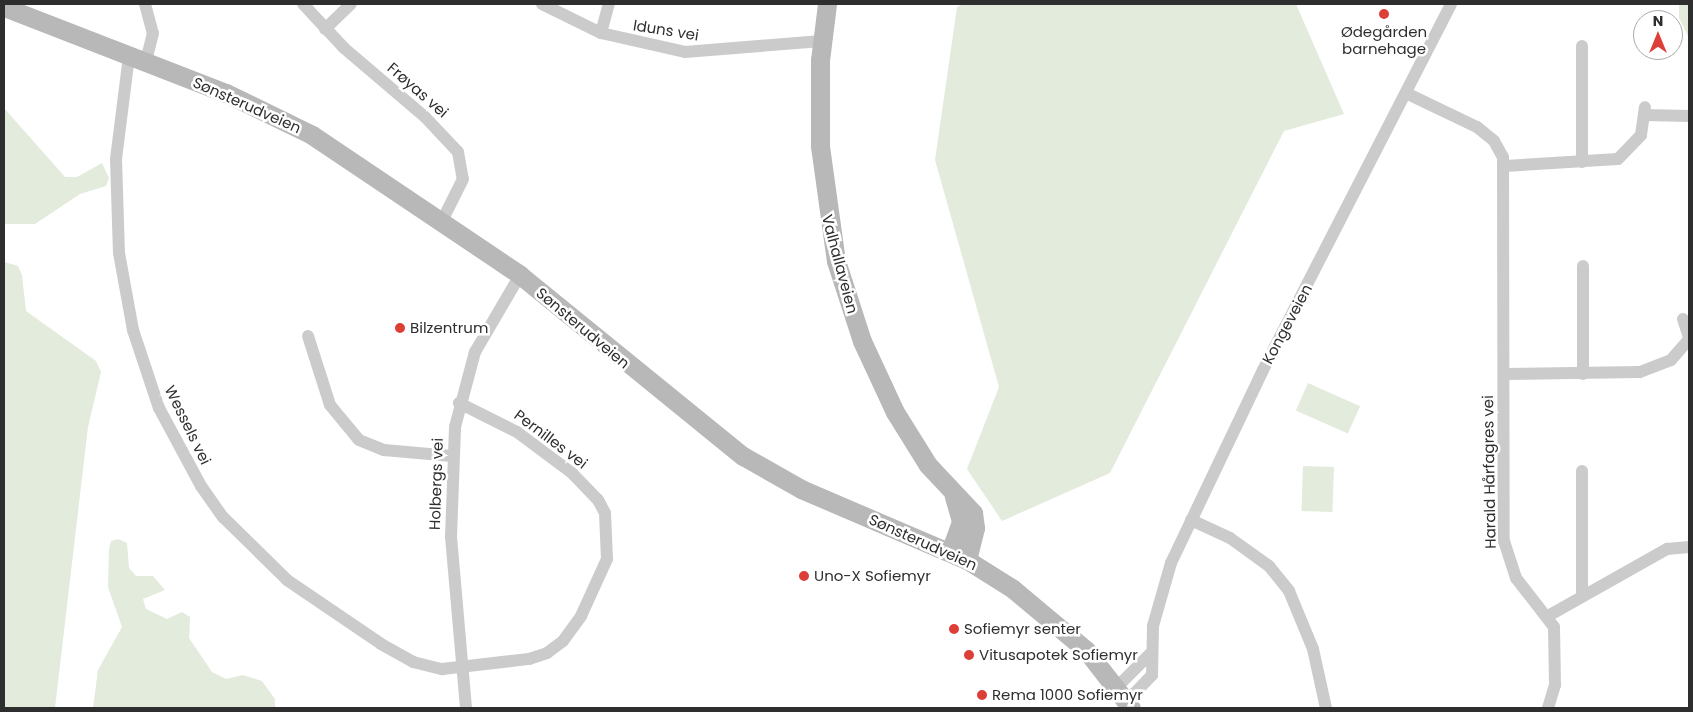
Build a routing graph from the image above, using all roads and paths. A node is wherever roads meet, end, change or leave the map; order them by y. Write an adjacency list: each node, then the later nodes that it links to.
1 (145, 4): 13 (street, Wessels vei)
2 (303, 4): 9 (street, Frøyas vei)
3 (350, 4): 9 (street)
4 (542, 4): 10 (street, Iduns vei)
5 (609, 4): 10 (street)
6 (827, 4): 11 (main road, Valhallaveien)
7 (1451, 4): 14 (street, Kongeveien)
8 (4, 7): 13 (main road, Sønsterudveien)
9 (325, 29): 18 (street, Frøyas vei)
10 (601, 32): 11 (street, Iduns vei)
11 (822, 41): 29 (main road, Valhallaveien)
12 (1582, 46): 16 (street)
13 (137, 59): 18 (main road, Sønsterudveien); 36 (street, Wessels vei)
14 (1408, 94): 17 (street, Harald Hårfagres vei); 30 (street, Kongeveien)
15 (1689, 116): 16 (street)
16 (1582, 162): 17 (street)
17 (1505, 166): 24 (street, Harald Hårfagres vei)
18 (443, 219): 20 (main road, Sønsterudveien)
19 (1583, 266): 25 (street)
20 (520, 275): 26 (street, Holbergs vei); 32 (main road, Sønsterudveien)
21 (1683, 319): 23 (street)
22 (308, 336): 27 (street)
23 (1689, 338): 25 (street)
24 (1504, 374): 25 (street); 35 (street, Harald Hårfagres vei)
25 (1583, 374)
26 (459, 403): 27 (street, Holbergs vei); 36 (street, Pernilles vei)
27 (452, 456): 36 (street, Holbergs vei)
28 (1582, 471): 34 (street)
29 (954, 496): 32 (main road, Valhallaveien); 33 (main road, Valhallaveien)
30 (1191, 520): 37 (street, Kongeveien); 39 (street)
31 (1689, 546): 34 (street)
32 (950, 552): 33 (main road, Sønsterudveien)
33 (967, 560): 37 (main road, Sønsterudveien)
34 (1582, 596): 35 (street)
35 (1548, 616): 40 (street, Harald Hårfagres vei)
36 (460, 666): 38 (street, Holbergs vei)
37 (1125, 699)
38 (466, 708)
39 (1326, 708)
40 (1548, 708)

